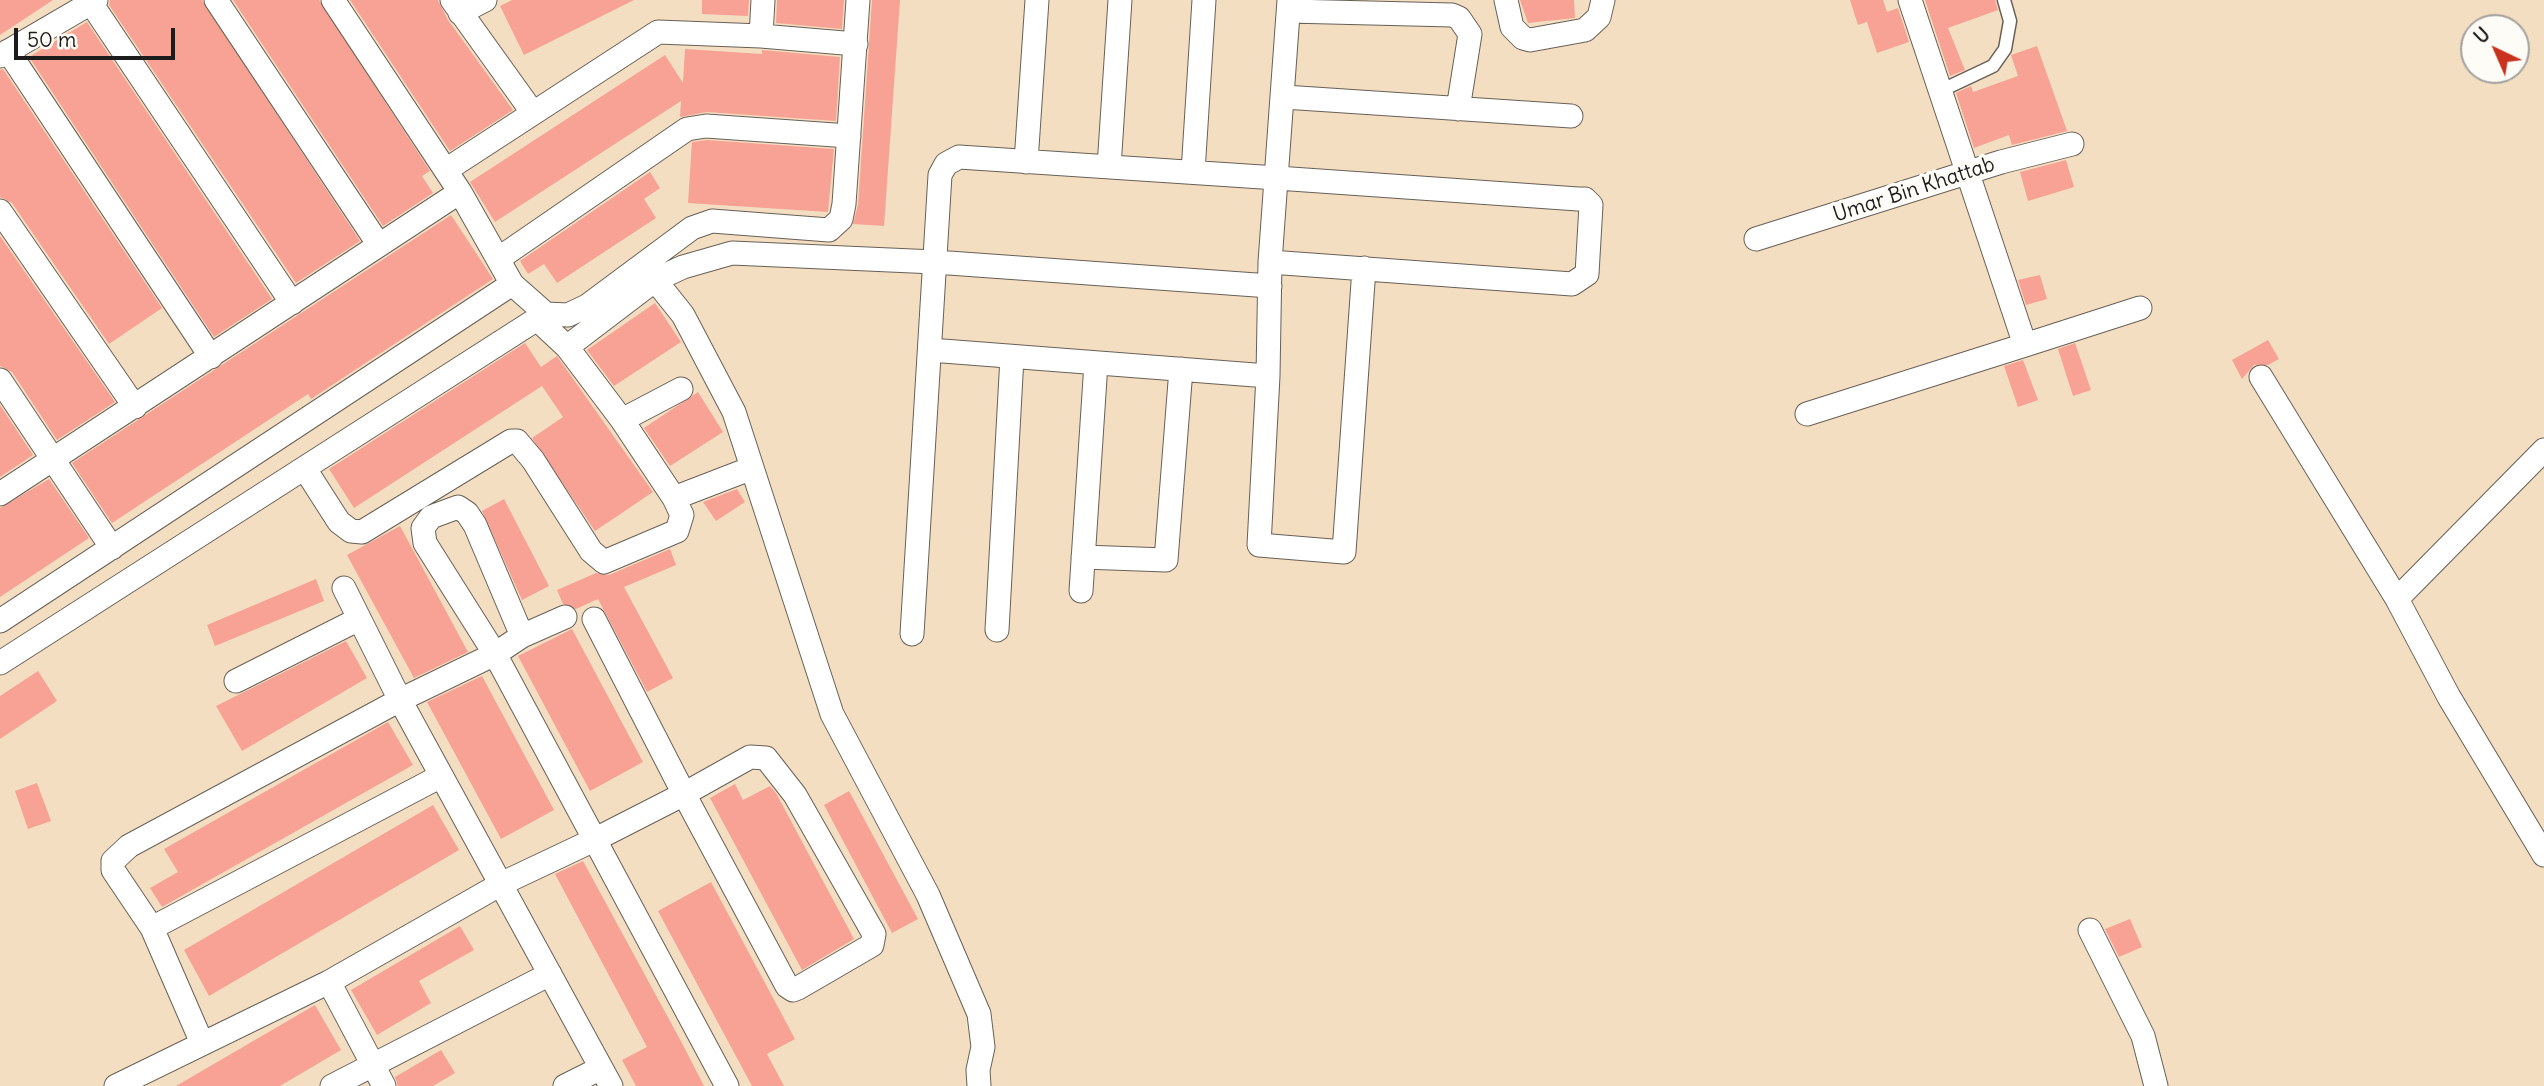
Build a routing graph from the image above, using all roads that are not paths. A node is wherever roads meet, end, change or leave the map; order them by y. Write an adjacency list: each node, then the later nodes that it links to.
1 (216, 0): 35 (street)
2 (333, 0): 28 (street)
3 (485, 0): 14 (street)
4 (763, 0): 16 (street)
5 (858, 0): 17 (street)
6 (1037, 0): 26 (street)
7 (1121, 0): 27 (street)
8 (1204, 0): 29 (street)
9 (1506, 0): 10 (street)
10 (1603, 0)
11 (1909, 0): 19 (street)
12 (2004, 0): 19 (lane)
13 (92, 1): 18 (street); 43 (street)
14 (456, 6): 22 (street)
15 (1289, 6): 20 (street); 21 (street)
16 (761, 36): 17 (street); 22 (street)
17 (856, 44): 24 (street)
18 (4, 53): 49 (street)
19 (1940, 91): 30 (street)
20 (1284, 97): 21 (street); 31 (street)
21 (1458, 109): 23 (street)
22 (533, 113): 28 (street)
23 (1571, 116)
24 (849, 136): 36 (street); 45 (street)
25 (2072, 144): 30 (street, Umar Bin Khattab)
26 (1026, 162): 27 (street); 37 (street)
27 (1110, 167): 29 (street)
28 (446, 170): 32 (street)
29 (1193, 172): 31 (street)
30 (1966, 174): 34 (street, Umar Bin Khattab); 46 (street)
31 (1277, 178): 38 (street); 39 (street)
32 (460, 192): 35 (street); 36 (street)
33 (0, 211): 57 (street)
34 (1756, 239)
35 (379, 245): 43 (street)
36 (498, 259): 41 (street)
37 (936, 262): 40 (street); 42 (street); 48 (street)
38 (1270, 262): 39 (street); 42 (street)
39 (1364, 268): 53 (street)
40 (655, 280): 47 (street); 62 (street)
41 (512, 284): 45 (street); 66 (street)
42 (1270, 286): 53 (street)
43 (292, 303): 49 (street)
44 (2140, 308): 46 (street)
45 (542, 317): 47 (street); 63 (street)
46 (2025, 345): 58 (street)
47 (567, 347): 59 (street)
48 (930, 350): 50 (street); 76 (street)
49 (211, 356): 57 (street)
50 (1012, 357): 51 (street); 75 (street)
51 (1096, 363): 52 (street); 67 (street)
52 (1181, 369): 53 (street); 67 (street)
53 (1268, 376)
54 (2261, 377): 70 (street)
55 (0, 380): 61 (street)
56 (681, 389): 59 (street)
57 (135, 407): 61 (street)
58 (1807, 414)
59 (622, 420): 65 (street)
60 (2544, 450): 70 (street)
61 (55, 460): 64 (street); 66 (street)
62 (752, 468): 65 (street); 99 (street)
63 (305, 469): 65 (street); 79 (street)
64 (0, 494)
65 (674, 498)
66 (112, 548): 74 (street)
67 (1083, 557): 69 (street)
68 (344, 588): 72 (street)
69 (1081, 591)
70 (2397, 598): 85 (street)
71 (565, 617): 77 (street)
72 (359, 619): 80 (street); 81 (street)
73 (594, 619): 83 (street)
74 (0, 621)
75 (997, 630)
76 (912, 634)
77 (522, 636): 78 (street); 78 (street)
78 (495, 654): 81 (street); 84 (street)
79 (0, 663)
80 (236, 681)
81 (400, 700): 82 (street); 87 (street)
82 (441, 776): 86 (street); 87 (street)
83 (684, 794): 83 (street); 84 (street)
84 (594, 840): 86 (street); 98 (street)
85 (2544, 855)
86 (501, 884): 89 (street); 90 (street)
87 (152, 928): 91 (street)
88 (2090, 930): 100 (street)
89 (550, 974): 92 (street); 93 (street)
90 (329, 982): 91 (street); 92 (street)
91 (202, 1043): 94 (street)
92 (372, 1065): 95 (street); 96 (street)
93 (606, 1077): 97 (street)
94 (116, 1086)
95 (332, 1086)
96 (384, 1086)
97 (565, 1086)
98 (727, 1086)
99 (978, 1086)
100 (2156, 1086)

